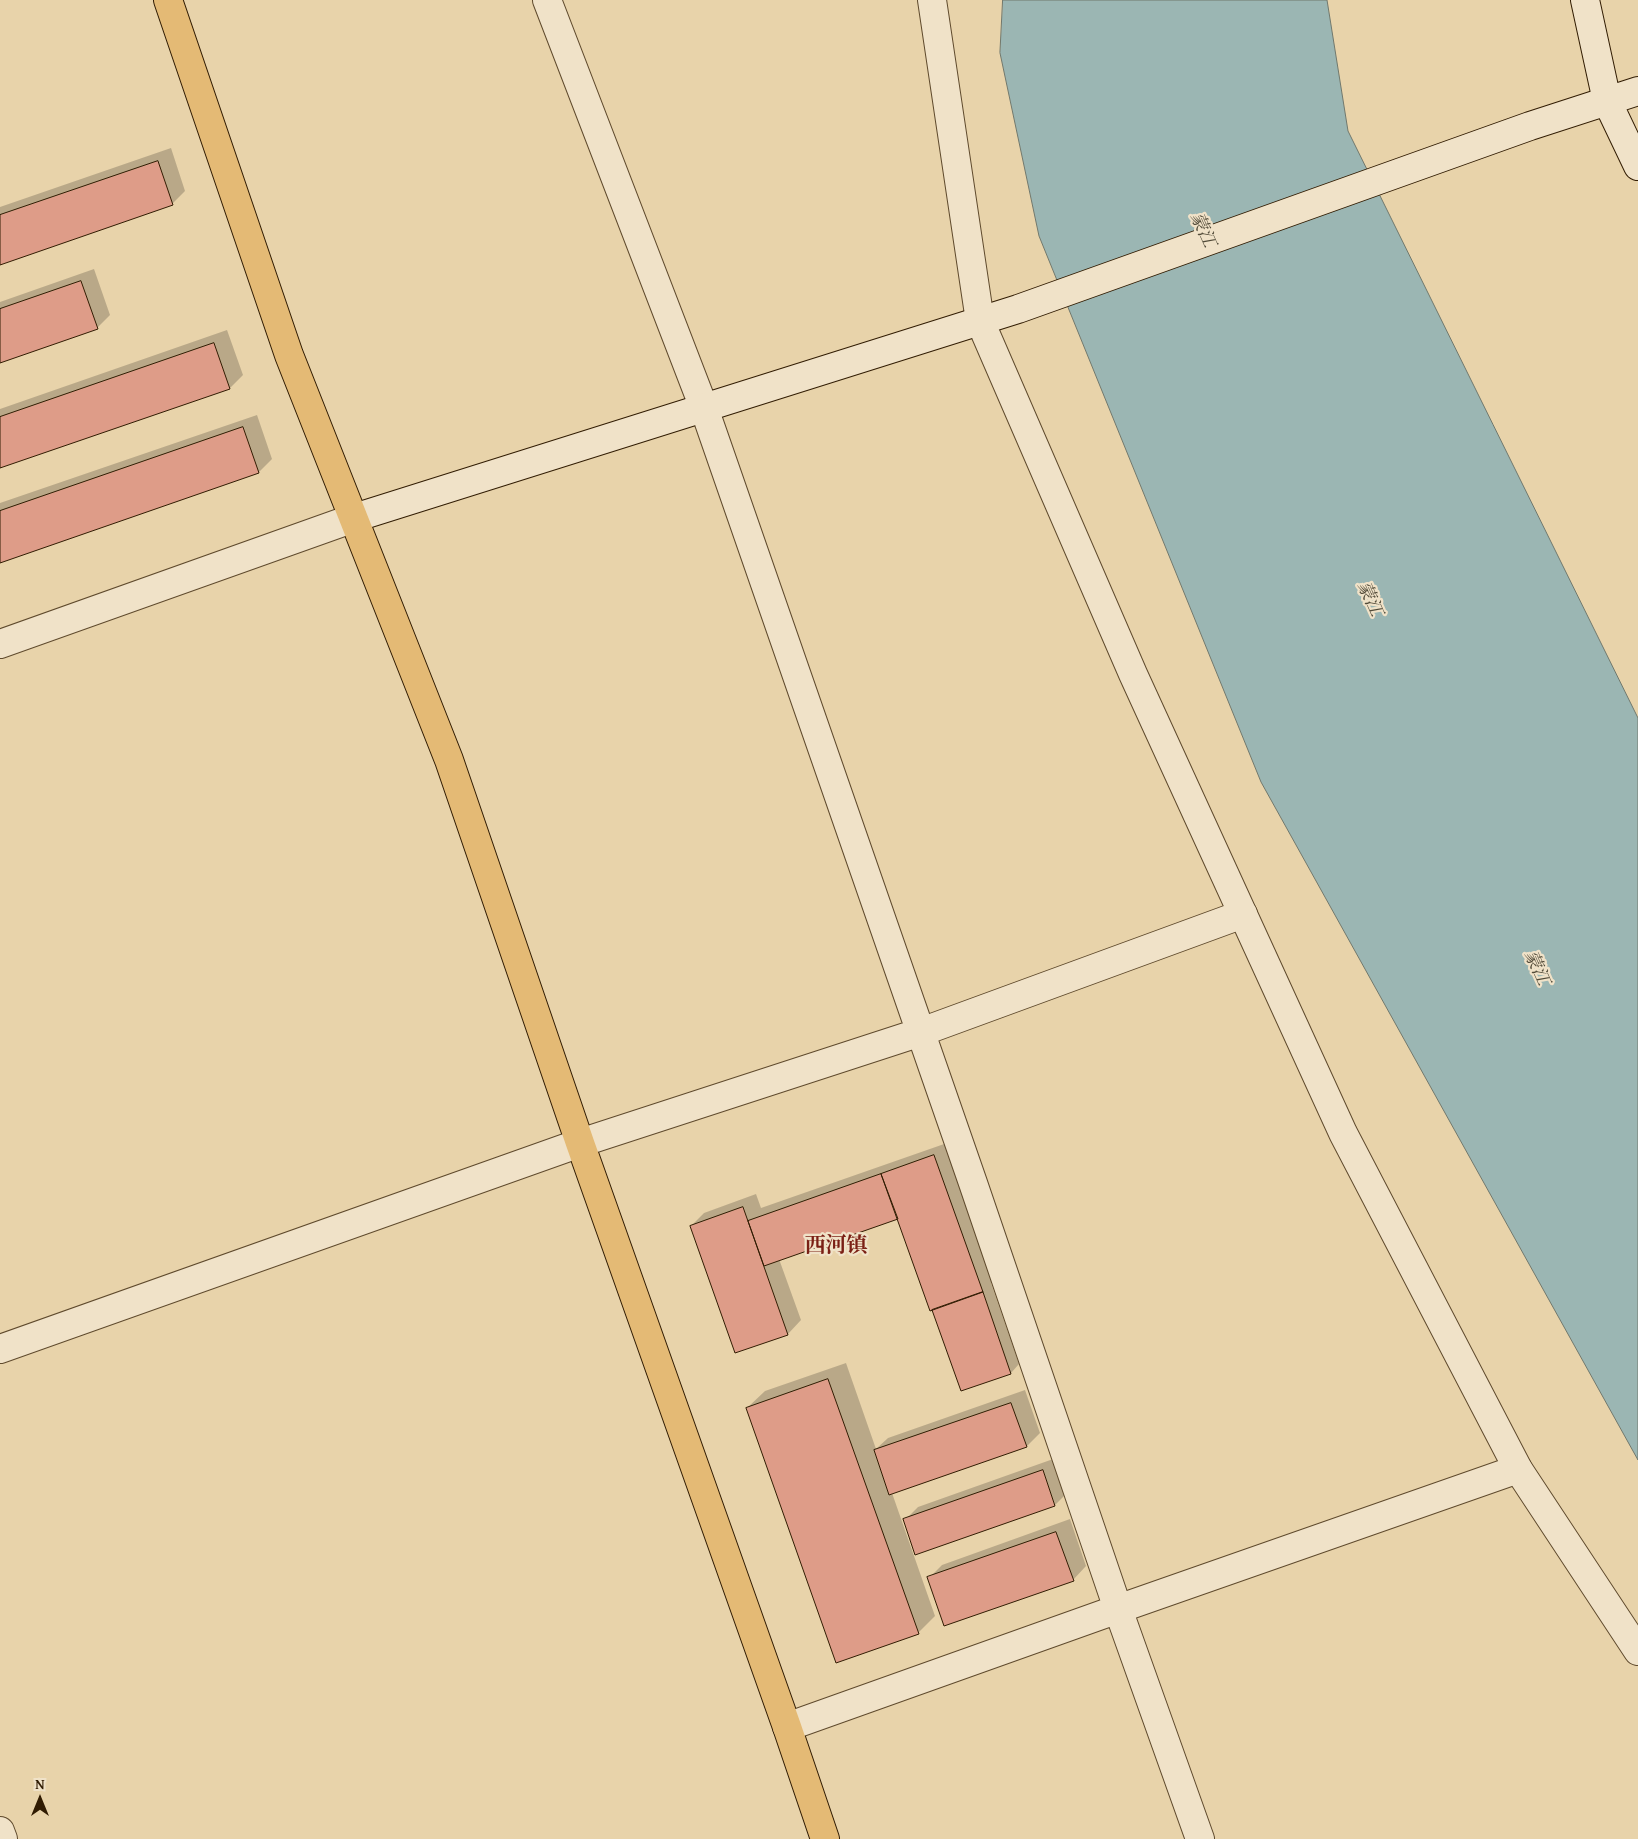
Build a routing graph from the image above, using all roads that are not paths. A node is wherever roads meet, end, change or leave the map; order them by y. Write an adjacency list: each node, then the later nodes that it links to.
1 (168, 0): 10 (highway)
2 (547, 0): 9 (street)
3 (932, 0): 8 (street)
4 (1584, 0): 6 (street)
5 (1638, 91): 6 (street)
6 (1607, 101): 7 (street); 8 (street)
7 (1638, 166)
8 (980, 321): 9 (street); 12 (street)
9 (704, 408): 10 (street); 13 (street)
10 (354, 518): 11 (street); 14 (highway)
11 (0, 644)
12 (1243, 914): 13 (street); 16 (street)
13 (921, 1032): 14 (street); 17 (street)
14 (580, 1143): 15 (street); 19 (highway)
15 (0, 1349)
16 (1518, 1469): 17 (street); 18 (street)
17 (1118, 1608): 19 (street); 23 (street)
18 (1638, 1651)
19 (787, 1727): 22 (highway)
20 (0, 1832): 21 (street)
21 (3, 1839)
22 (824, 1839)
23 (1200, 1839)

